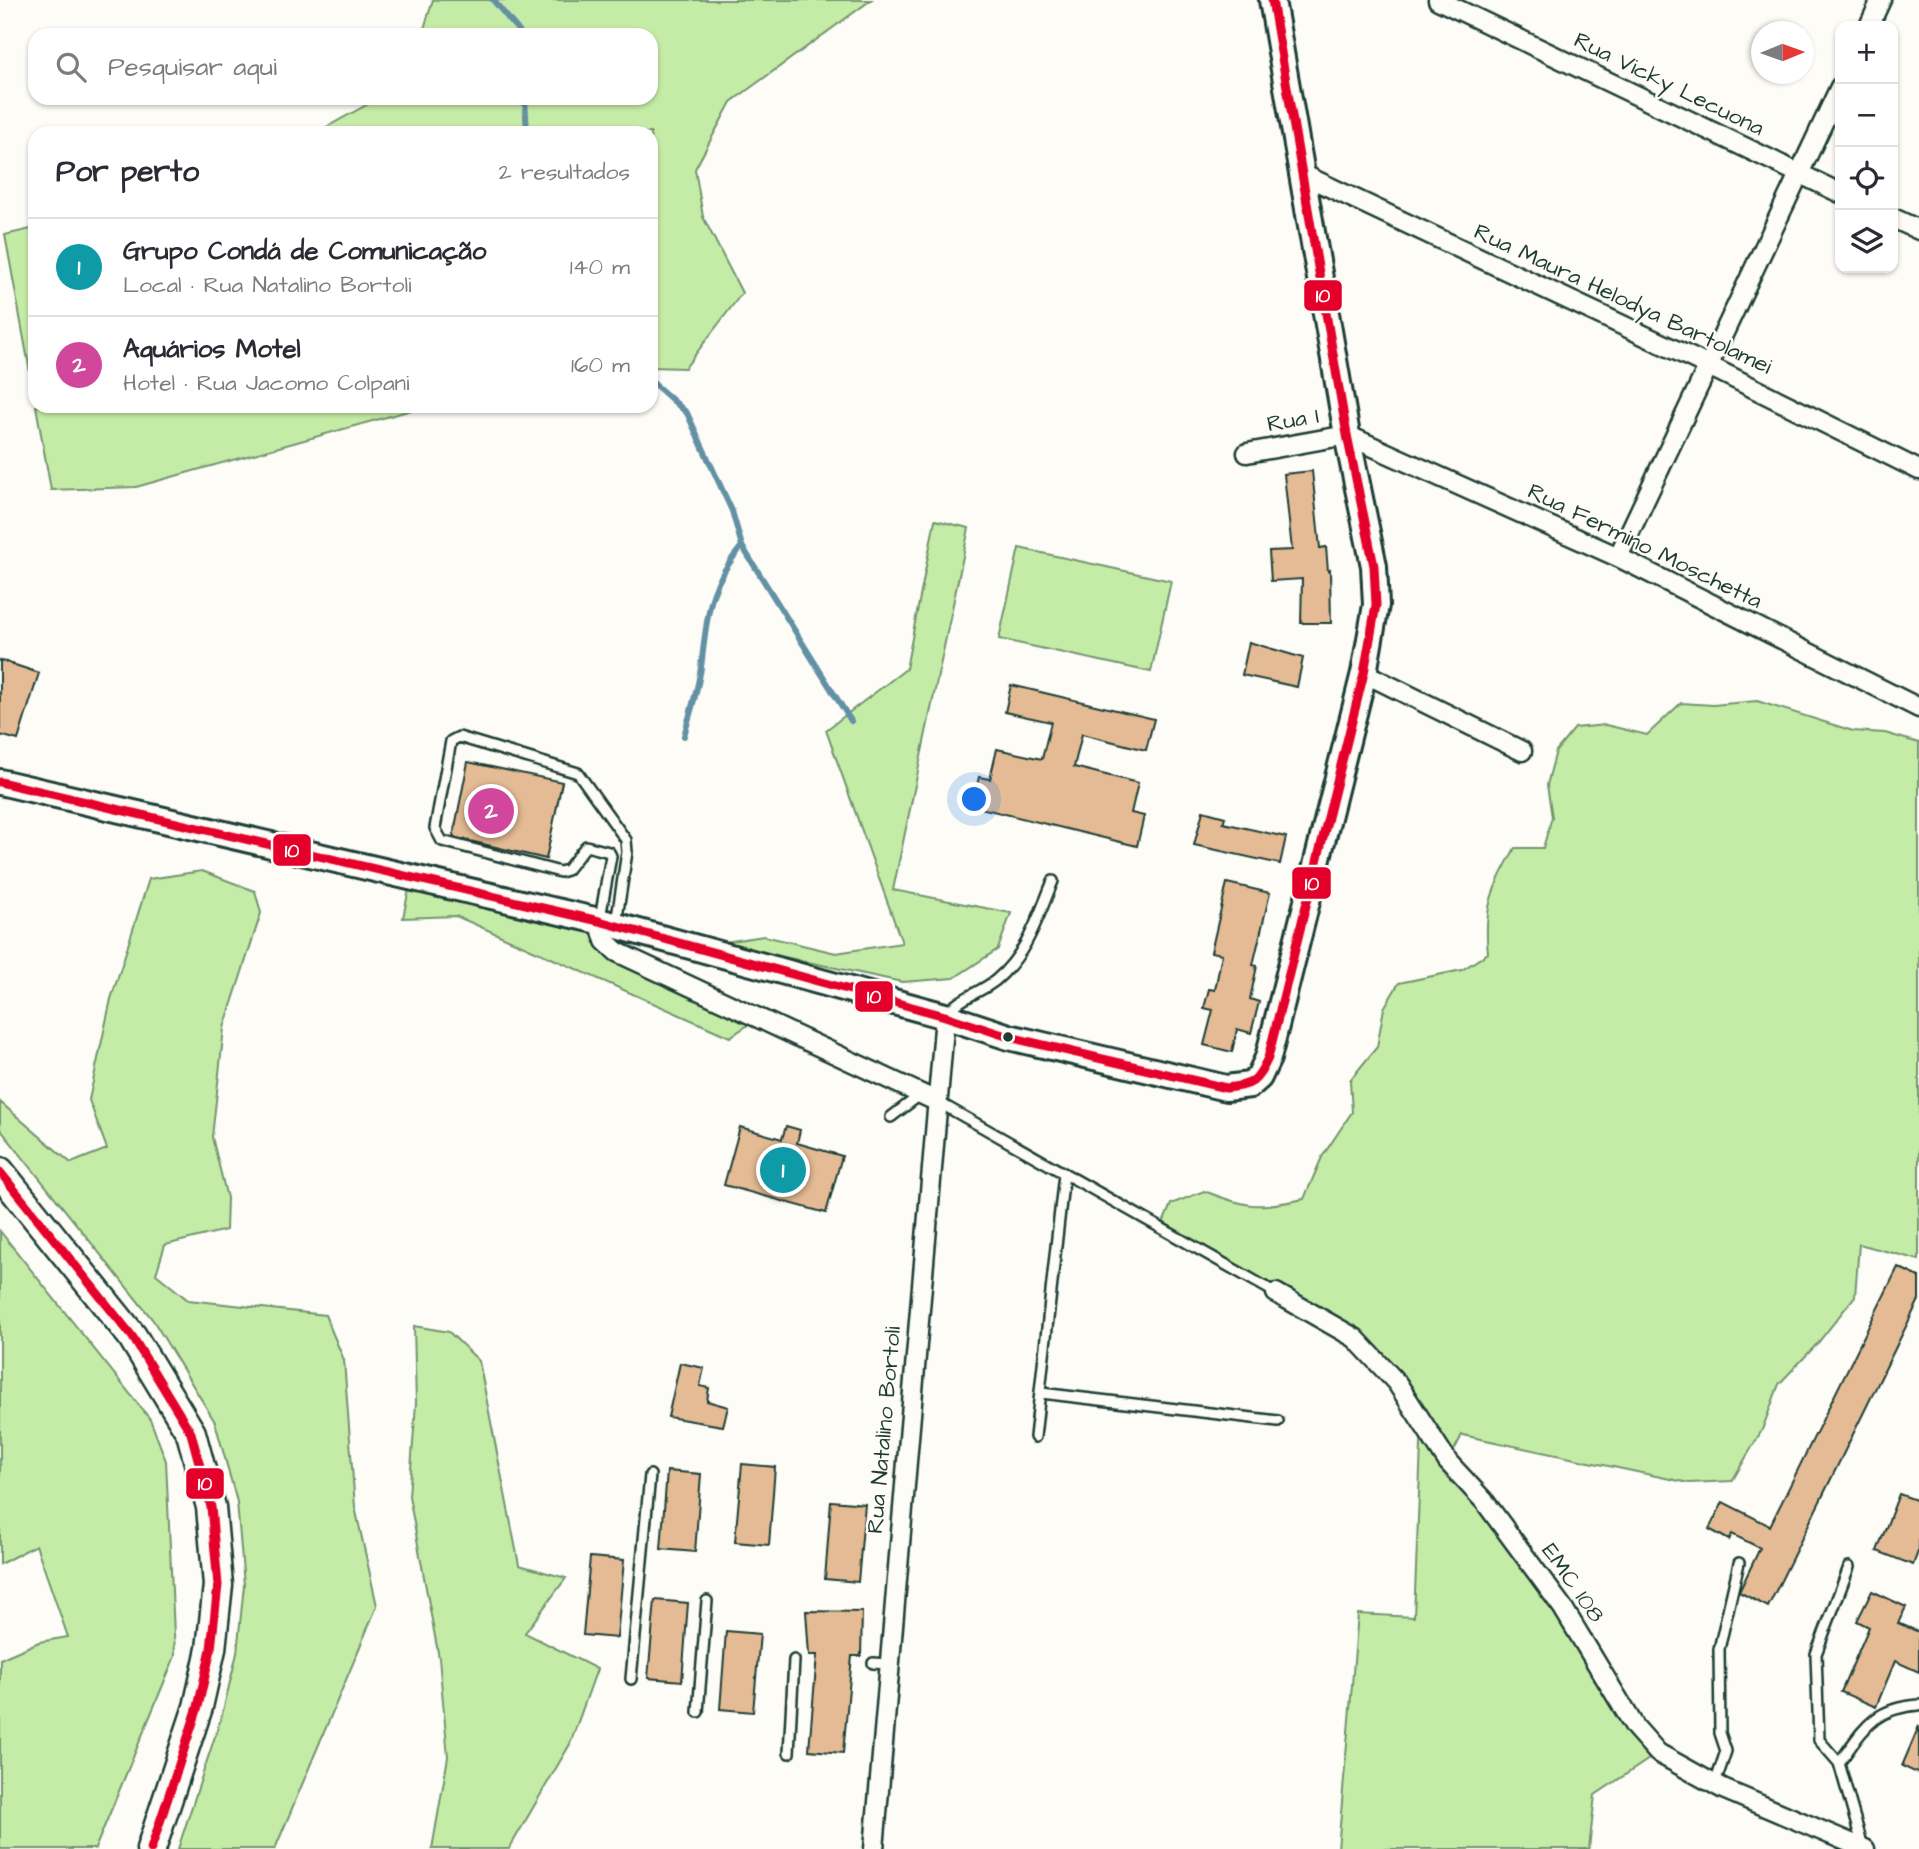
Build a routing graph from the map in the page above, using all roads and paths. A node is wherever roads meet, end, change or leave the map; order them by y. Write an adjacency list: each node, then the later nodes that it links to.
1 (1272, 0): 7 (street)
2 (1438, 0): 6 (street, Rua Vicky Lecuona)
3 (1881, 0): 4 (street)
4 (1871, 21)
5 (1835, 98): 6 (street)
6 (1799, 174): 8 (street, Rua Vicky Lecuona); 11 (street)
7 (1304, 175): 11 (street, Rua Maura Helodya Bartolamei); 12 (street)
8 (1835, 191)
9 (1898, 220): 10 (street)
10 (1919, 230)
11 (1709, 366): 14 (street, Rua Maura Helodya Bartolamei); 15 (street)
12 (1347, 435): 13 (street, Rua I); 15 (street, Rua Fermino Moschetta); 16 (street)
13 (1247, 453)
14 (1919, 470)
15 (1618, 557): 17 (street, Rua Fermino Moschetta)
16 (1364, 673): 18 (street); 22 (street)
17 (1919, 708)
18 (1522, 751)
19 (0, 782): 21 (street)
20 (1053, 881): 22 (lane)
21 (608, 924): 21 (lane); 22 (street); 23 (street)
22 (945, 1016): 23 (street, Rua Natalino Bortoli)
23 (929, 1097): 24 (lane); 26 (lane); 44 (street, Rua Natalino Bortoli)
24 (891, 1117)
25 (0, 1172): 43 (main road)
26 (1064, 1174): 27 (lane); 28 (lane)
27 (1276, 1293): 41 (street, EMC 108)
28 (1041, 1393): 29 (lane); 30 (lane)
29 (1278, 1421)
30 (1035, 1437)
31 (650, 1475): 36 (lane)
32 (1739, 1563): 41 (lane)
33 (1849, 1567): 40 (lane)
34 (707, 1601): 38 (lane)
35 (794, 1660): 39 (lane)
36 (631, 1679)
37 (1919, 1705): 40 (lane)
38 (698, 1712)
39 (789, 1753)
40 (1839, 1763): 42 (lane)
41 (1715, 1784): 42 (street, EMC 108)
42 (1864, 1848)
43 (151, 1849)
44 (874, 1849)

